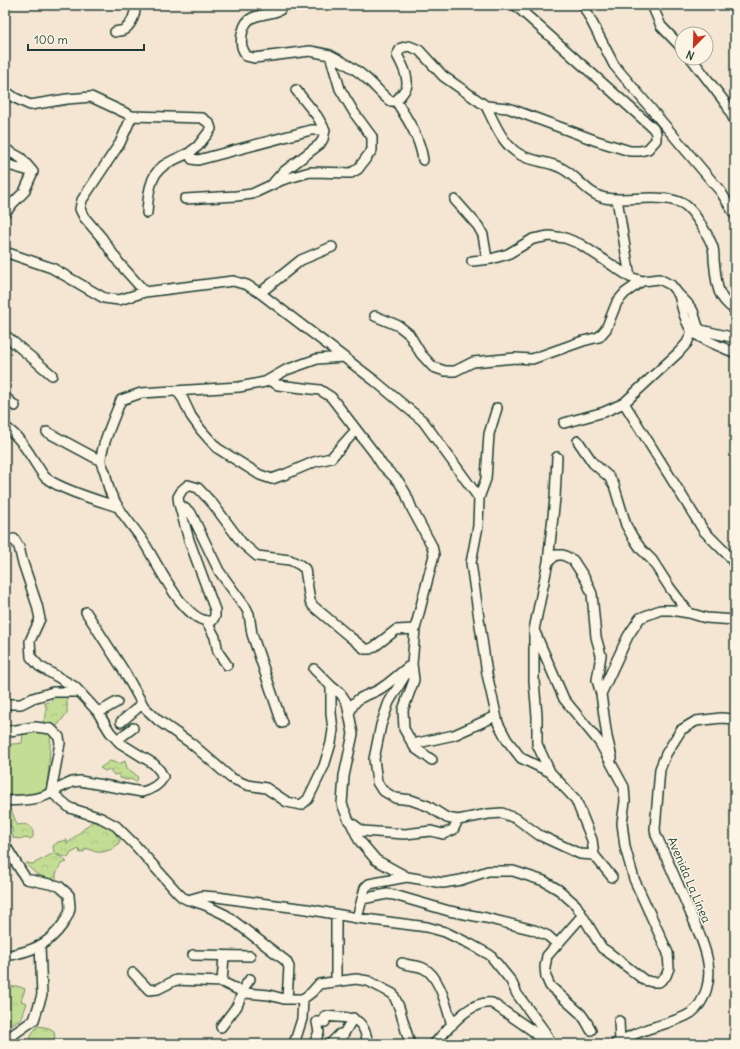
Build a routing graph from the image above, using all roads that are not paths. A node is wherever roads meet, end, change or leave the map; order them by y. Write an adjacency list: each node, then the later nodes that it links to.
1 (135, 5): 7 (street)
2 (283, 5): 9 (street)
3 (515, 5): 6 (street)
4 (583, 5): 29 (street)
5 (652, 5): 8 (street)
6 (526, 9): 14 (street)
7 (115, 32)
8 (674, 40)
9 (330, 55): 13 (street); 23 (street)
10 (697, 66): 16 (street)
11 (296, 90): 17 (street)
12 (5, 91): 15 (street)
13 (396, 101): 14 (street); 20 (street)
14 (486, 106): 25 (street)
15 (132, 116): 19 (street); 36 (street)
16 (735, 122)
17 (325, 130): 19 (street); 23 (street)
18 (5, 149): 22 (street)
19 (189, 153): 28 (street)
20 (423, 160)
21 (5, 164): 22 (street)
22 (33, 172): 27 (street)
23 (270, 186): 24 (street)
24 (185, 199)
25 (617, 199): 34 (street); 39 (street)
26 (455, 200): 32 (street)
27 (5, 213)
28 (147, 213)
29 (735, 215)
30 (332, 247): 37 (street)
31 (5, 252): 36 (street)
32 (487, 259): 33 (street); 34 (street)
33 (472, 261)
34 (630, 277): 35 (street)
35 (642, 281): 38 (street); 40 (street)
36 (145, 292): 37 (street)
37 (260, 293): 45 (street)
38 (678, 295): 41 (street); 43 (street)
39 (735, 309)
40 (375, 316)
41 (692, 331): 44 (street); 50 (street)
42 (5, 335): 46 (street)
43 (735, 338)
44 (735, 353)
45 (343, 357): 47 (street); 60 (street)
46 (52, 375)
47 (269, 380): 48 (street); 55 (street)
48 (177, 391): 55 (street); 59 (street)
49 (5, 397): 51 (street)
50 (624, 402): 53 (street); 65 (street)
51 (15, 406)
52 (497, 408): 60 (street)
53 (564, 423)
54 (5, 427): 62 (street)
55 (356, 430): 70 (street)
56 (47, 432): 59 (street)
57 (578, 441): 67 (street)
58 (557, 457): 64 (street)
59 (101, 461): 62 (street)
60 (479, 498): 83 (street)
61 (179, 504): 69 (street); 70 (street); 86 (street)
62 (118, 507): 69 (street)
63 (5, 542): 76 (street)
64 (548, 562): 71 (street); 77 (street)
65 (735, 565)
66 (86, 612): 80 (street)
67 (689, 613): 68 (street); 77 (street)
68 (735, 620)
69 (207, 622): 73 (street)
70 (415, 629): 72 (street)
71 (534, 630): 92 (street); 93 (street)
72 (412, 664): 82 (street); 90 (street); 96 (street)
73 (227, 665)
74 (314, 669): 75 (street)
75 (331, 686): 80 (street); 82 (street)
76 (79, 692): 79 (street); 81 (street)
77 (601, 694): 92 (street)
78 (117, 702): 81 (street)
79 (5, 704)
80 (142, 704): 85 (street)
81 (97, 711): 89 (street)
82 (349, 714): 97 (street)
83 (496, 716): 90 (street); 93 (street)
84 (735, 719): 129 (street, Avenida La Línea)
85 (121, 722)
86 (282, 723)
87 (133, 728): 89 (street)
88 (10, 731): 94 (street)
89 (118, 740): 94 (street)
90 (413, 744): 91 (street)
91 (432, 760)
92 (614, 769): 105 (street)
93 (550, 772): 99 (street)
94 (51, 792): 95 (street); 103 (street)
95 (5, 801)
96 (458, 820): 97 (street); 99 (street)
97 (349, 821): 100 (street)
98 (5, 845): 108 (street)
99 (594, 855): 101 (street)
100 (407, 877): 102 (street); 105 (street)
101 (612, 878)
102 (362, 899): 106 (street); 107 (street)
103 (188, 900): 104 (street); 119 (street)
104 (336, 915): 106 (street); 117 (street)
105 (582, 916): 107 (street)
106 (356, 918): 137 (street)
107 (557, 944): 127 (street)
108 (40, 946): 110 (street); 128 (street)
109 (193, 955): 111 (street)
110 (5, 956)
111 (224, 956): 112 (street); 116 (street)
112 (250, 956)
113 (402, 963): 125 (street)
114 (133, 973): 116 (street)
115 (250, 979): 118 (street)
116 (222, 982): 118 (street)
117 (336, 982): 120 (street); 134 (street)
118 (243, 992): 119 (street); 126 (street)
119 (287, 999): 120 (street)
120 (303, 999): 122 (street)
121 (353, 1018): 124 (street); 132 (street); 133 (street)
122 (302, 1019): 124 (street); 130 (street)
123 (619, 1021): 129 (street)
124 (317, 1022): 131 (street)
125 (452, 1024): 135 (street); 136 (street)
126 (221, 1027)
127 (591, 1030)
128 (5, 1042)
129 (618, 1043)
130 (294, 1044)
131 (314, 1044)
132 (330, 1044)
133 (368, 1044)
134 (410, 1044)
135 (434, 1044)
136 (543, 1044)
137 (551, 1044)

